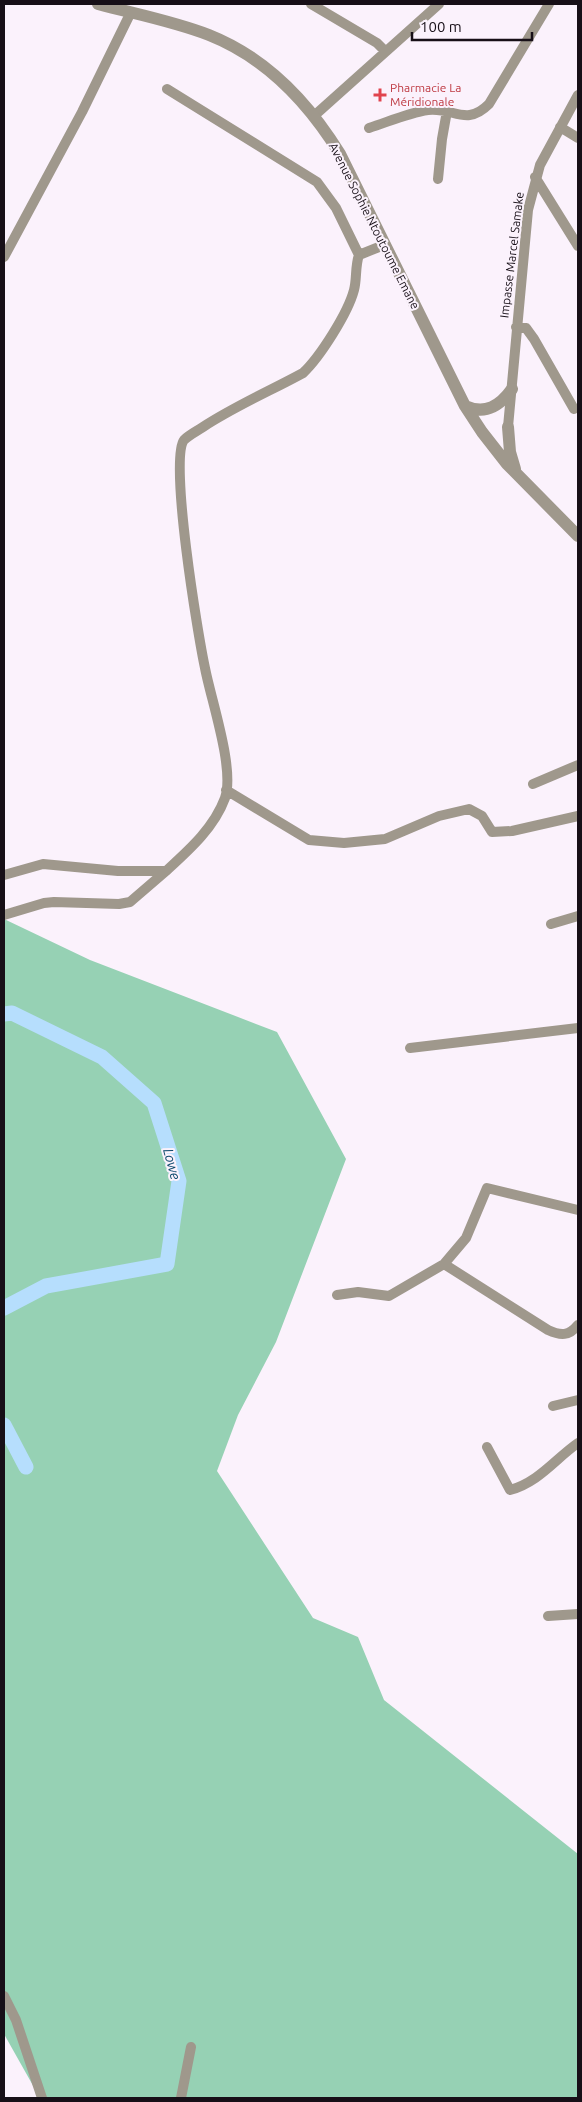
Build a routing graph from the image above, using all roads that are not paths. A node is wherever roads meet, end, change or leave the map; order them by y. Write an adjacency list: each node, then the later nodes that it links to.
1 (98, 4): 5 (street, Avenue Sophie Ntoutoume Emane)
2 (310, 4): 6 (street)
3 (439, 4): 6 (street)
4 (549, 4): 9 (street)
5 (131, 12): 10 (street, Avenue Sophie Ntoutoume Emane); 19 (street)
6 (385, 51): 10 (street)
7 (167, 89): 18 (street)
8 (578, 95): 11 (street, Impasse Marcel Samake)
9 (447, 111): 12 (street); 15 (street)
10 (314, 115): 16 (street, Avenue Sophie Ntoutoume Emane)
11 (560, 127): 13 (street); 14 (street, Impasse Marcel Samake)
12 (369, 128)
13 (578, 138)
14 (535, 177): 17 (street); 20 (street, Impasse Marcel Samake)
15 (438, 178)
16 (384, 245): 18 (street); 22 (street, Avenue Sophie Ntoutoume Emane)
17 (578, 246)
18 (359, 255): 30 (street)
19 (4, 257)
20 (516, 327): 21 (street, Impasse Marcel Samake); 23 (street)
21 (512, 389): 22 (street); 24 (street, Impasse Marcel Samake)
22 (465, 406): 25 (street, Avenue Sophie Ntoutoume Emane)
23 (574, 409)
24 (508, 428): 25 (street); 26 (street)
25 (488, 440): 26 (street, Avenue Sophie Ntoutoume Emane)
26 (520, 478): 27 (street, Avenue Sophie Ntoutoume Emane)
27 (578, 536)
28 (578, 765): 29 (street)
29 (533, 784)
30 (226, 790): 31 (street); 32 (street)
31 (578, 816)
32 (166, 871): 33 (street); 34 (street)
33 (4, 875)
34 (4, 915)
35 (578, 916): 36 (street)
36 (551, 924)
37 (578, 1028): 38 (street)
38 (410, 1048)
39 (578, 1210): 40 (street)
40 (444, 1264): 41 (street); 42 (street)
41 (337, 1295)
42 (578, 1325)
43 (578, 1400): 44 (street)
44 (553, 1406)
45 (578, 1443): 46 (street)
46 (487, 1447)
47 (578, 1614): 48 (street)
48 (548, 1616)
49 (4, 1996): 51 (street)
50 (191, 2046): 52 (street)
51 (42, 2098)
52 (181, 2098)

